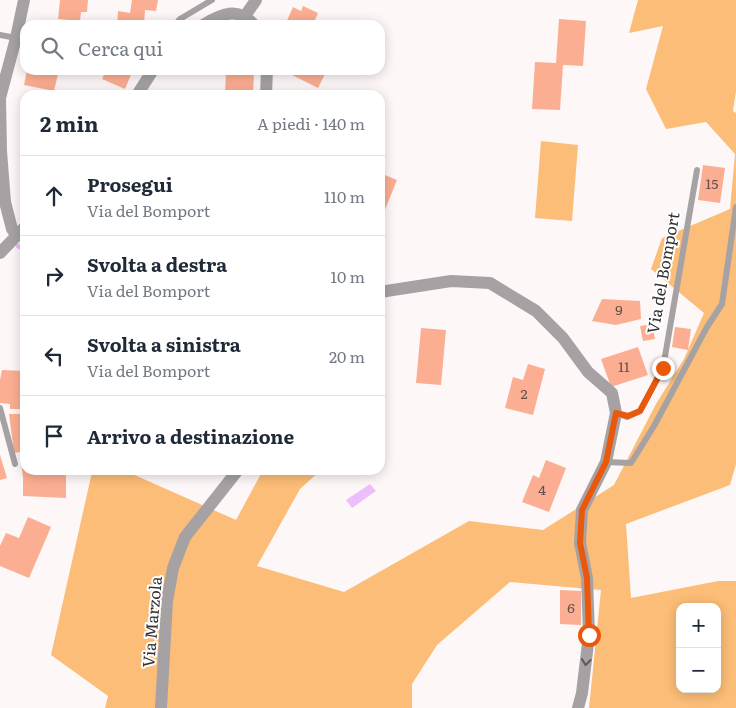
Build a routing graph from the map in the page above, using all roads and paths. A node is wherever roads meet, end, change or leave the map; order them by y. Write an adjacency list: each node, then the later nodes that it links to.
1 (24, 0): 9 (street)
2 (212, 0): 4 (lane)
3 (256, 0): 7 (street)
4 (179, 20)
5 (212, 20): 6 (street)
6 (248, 20)
7 (250, 20)
8 (0, 35): 9 (lane)
9 (16, 38): 16 (street)
10 (150, 75): 12 (street)
11 (267, 75): 13 (street)
12 (140, 90)
13 (266, 90)
14 (697, 170): 21 (lane, Via del Bomport)
15 (736, 207): 22 (lane)
16 (20, 231)
17 (20, 232): 18 (street)
18 (0, 253)
19 (385, 291): 21 (street)
20 (0, 408): 23 (lane)
21 (616, 413): 22 (street)
22 (606, 462): 26 (street, one-way to 26)
23 (15, 464)
24 (234, 475): 25 (street, Via Marzola)
25 (161, 708)
26 (578, 708)

